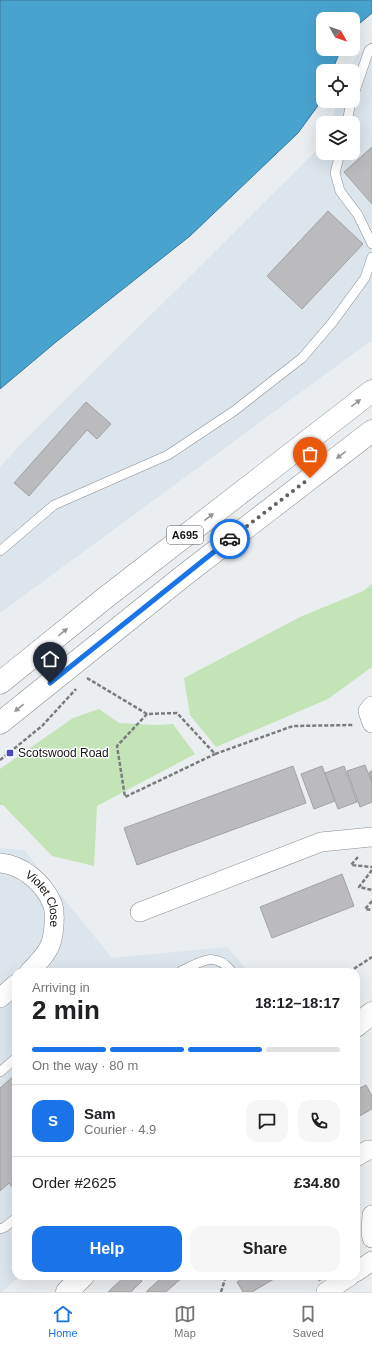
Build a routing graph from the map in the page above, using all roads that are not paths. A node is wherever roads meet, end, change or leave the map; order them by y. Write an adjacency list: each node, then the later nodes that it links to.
1 (372, 48): 2 (lane)
2 (360, 78)
3 (338, 160): 4 (lane)
4 (372, 244)
5 (372, 257): 8 (lane)
6 (372, 391): 9 (main road, A695, one-way to 6)
7 (372, 431): 11 (main road, A695, one-way to 11)
8 (0, 552)
9 (0, 683)
10 (372, 706): 12 (street)
11 (0, 723)
12 (364, 724)
13 (372, 837): 15 (street)
14 (0, 863): 16 (street, Violet Close)
15 (140, 912)
16 (33, 968)
17 (189, 968): 18 (lane)
18 (229, 968)
19 (12, 988): 20 (street)
20 (0, 998)
21 (372, 1013): 22 (main road)
22 (360, 1023)
23 (12, 1062): 24 (lane)
24 (0, 1072)
25 (372, 1150): 26 (street)
26 (360, 1155)
27 (372, 1215): 30 (street)
28 (12, 1221): 29 (lane)
29 (0, 1229)
30 (372, 1238)
31 (372, 1261): 32 (street)
32 (360, 1269)
33 (79, 1280): 35 (main road)
34 (344, 1280): 36 (street)
35 (67, 1292)
36 (326, 1292)

